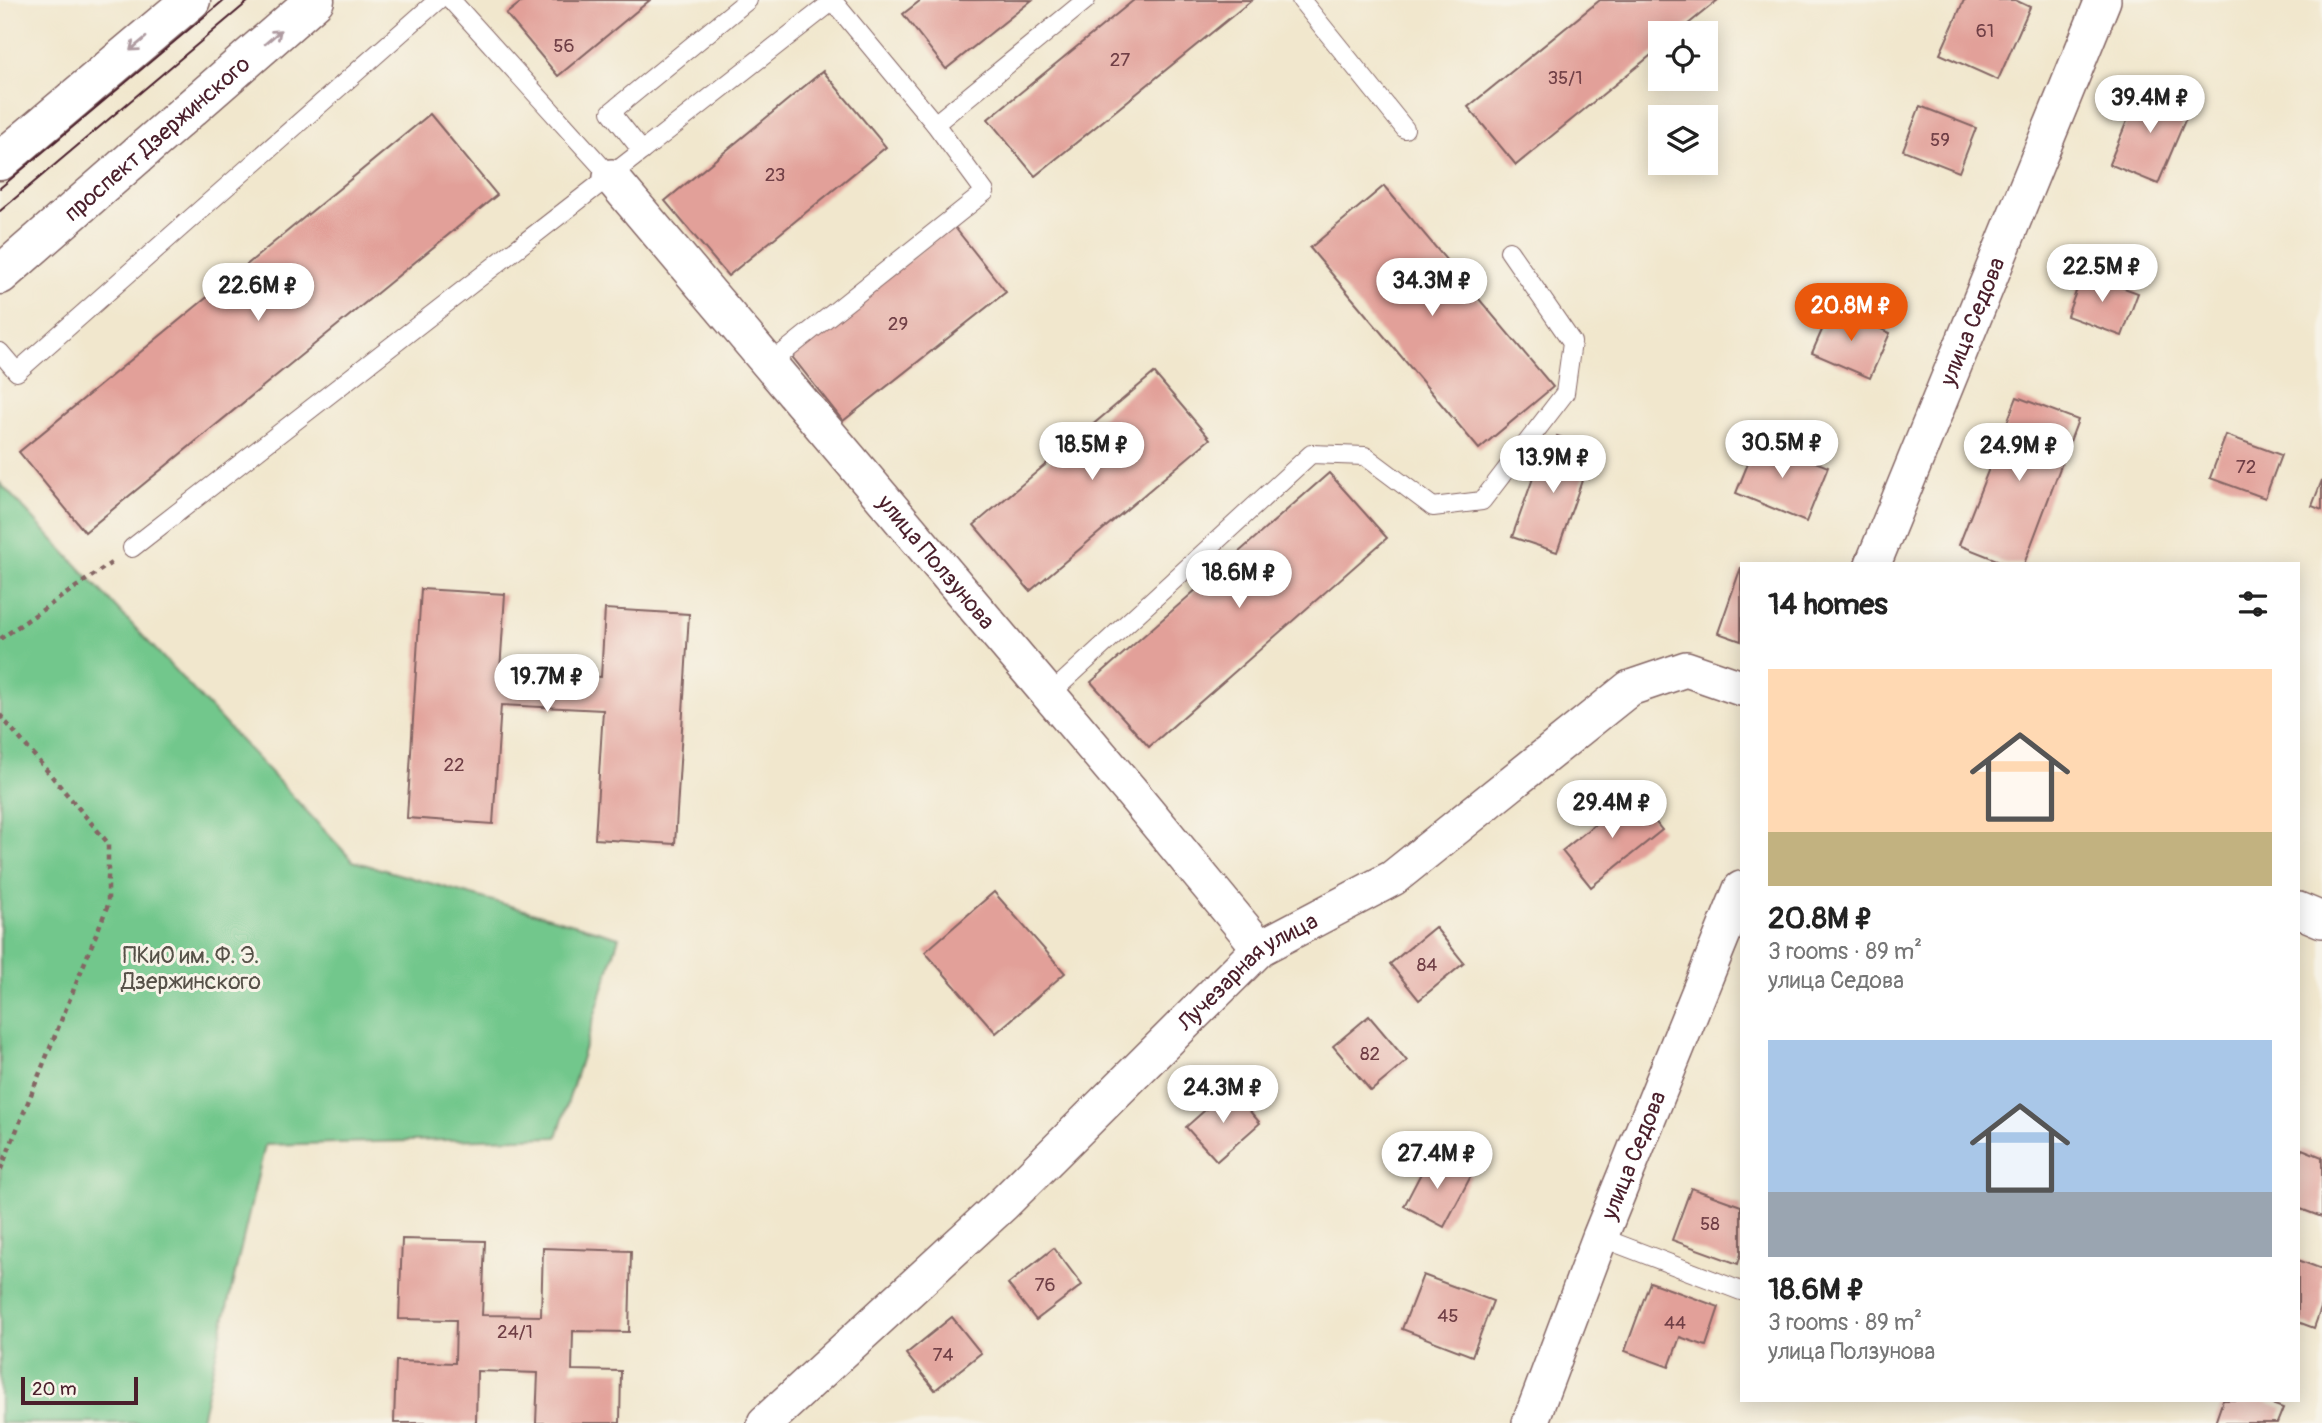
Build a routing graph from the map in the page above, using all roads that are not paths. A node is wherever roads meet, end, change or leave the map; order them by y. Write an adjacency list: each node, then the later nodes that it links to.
1 (191, 0): 12 (main road, one-way to 12)
2 (315, 0): 15 (main road, проспект Дзержинского, one-way to 2)
3 (438, 0): 16 (lane)
4 (451, 0): 13 (lane)
5 (748, 0): 11 (lane)
6 (1086, 0): 9 (lane)
7 (1301, 0): 10 (lane)
8 (2103, 0): 19 (street, улица Седова)
9 (935, 124): 11 (lane); 17 (lane)
10 (1405, 130)
11 (642, 151): 13 (lane)
12 (0, 161)
13 (611, 177): 17 (street, улица Ползунова); 18 (lane)
14 (1509, 251): 21 (lane)
15 (0, 275)
16 (0, 352)
17 (769, 364): 21 (street, улица Ползунова)
18 (132, 548)
19 (1874, 562)
20 (1740, 688): 25 (street, Лучезарная улица)
21 (1049, 695): 25 (street, улица Ползунова)
22 (1740, 891): 26 (street, улица Седова)
23 (2300, 911): 24 (street)
24 (2322, 920)
25 (1260, 948): 28 (street, Лучезарная улица)
26 (1601, 1237): 27 (lane); 29 (street, улица Седова)
27 (1740, 1291)
28 (765, 1423)
29 (1530, 1423)

